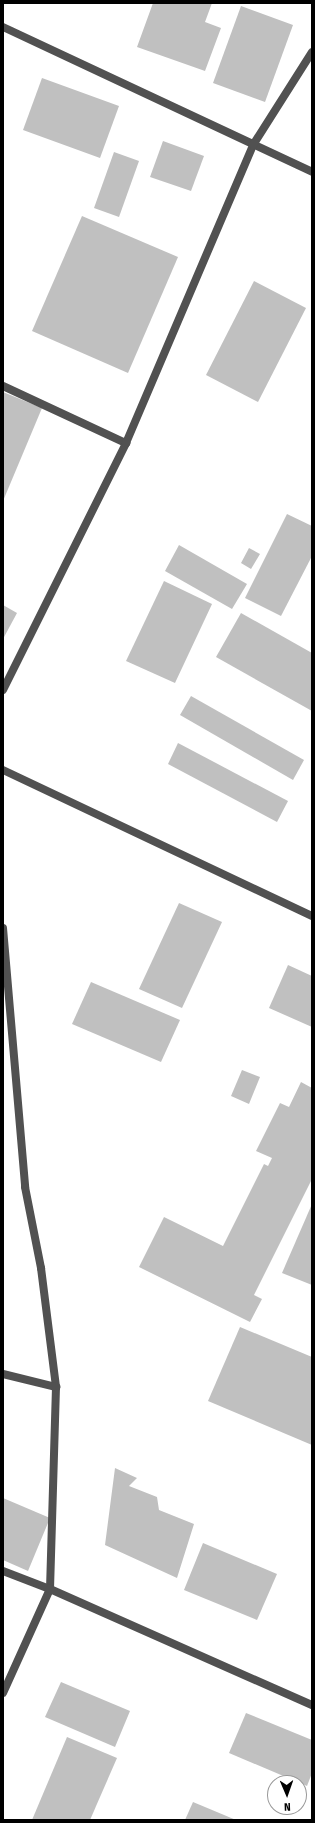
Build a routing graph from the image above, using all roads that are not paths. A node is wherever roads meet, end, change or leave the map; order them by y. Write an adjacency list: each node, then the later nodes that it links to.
1 (3, 27): 3 (street)
2 (312, 52): 3 (street)
3 (253, 145): 4 (street); 6 (street)
4 (312, 172)
5 (3, 386): 6 (street)
6 (126, 443): 7 (street)
7 (3, 690)
8 (3, 770): 9 (street)
9 (312, 916)
10 (3, 928): 12 (street)
11 (3, 1374): 12 (street)
12 (56, 1387): 14 (street)
13 (3, 1571): 14 (street)
14 (50, 1589): 15 (street); 16 (street)
15 (3, 1693)
16 (312, 1705)

